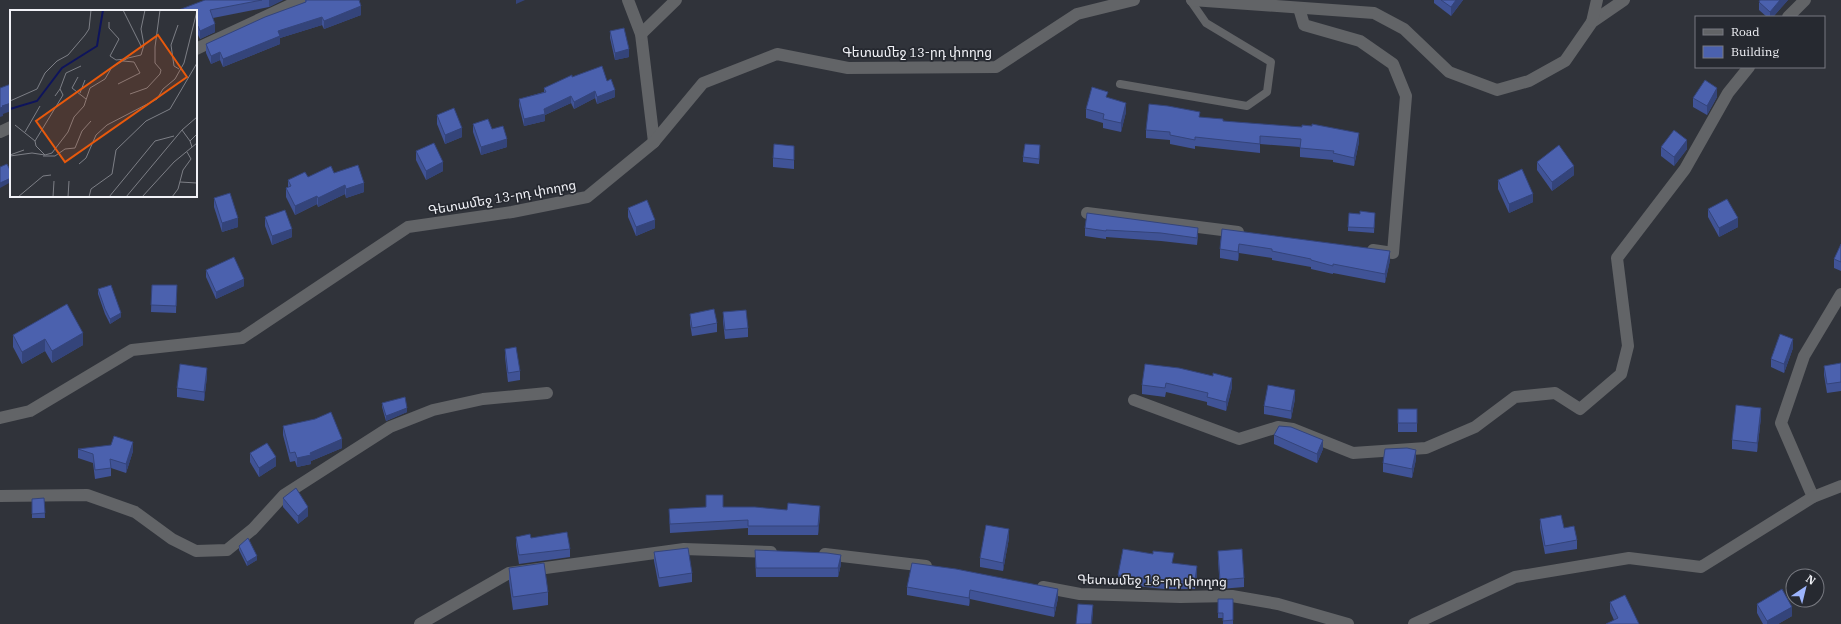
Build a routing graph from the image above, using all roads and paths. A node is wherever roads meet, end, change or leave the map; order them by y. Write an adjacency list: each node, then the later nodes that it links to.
1 (301, 0): 14 (street)
2 (628, 0): 13 (street)
3 (676, 0): 13 (street)
4 (1134, 0): 19 (street, Գետամեջ 13-րդ փողոց)
5 (1191, 0): 10 (street); 16 (lane)
6 (1597, 0): 12 (street)
7 (1624, 0): 12 (street)
8 (1804, 0): 11 (street)
9 (1336, 6): 10 (street); 12 (street)
10 (1299, 8): 22 (street)
11 (1789, 16)
12 (1592, 22)
13 (641, 34): 19 (street)
14 (197, 49)
15 (1747, 68): 25 (street)
16 (1120, 84)
17 (10, 128): 18 (street)
18 (0, 132)
19 (654, 142): 26 (street, Գետամեջ 13-րդ փողոց)
20 (1087, 213): 21 (street)
21 (1252, 234)
22 (1361, 248)
23 (1841, 294): 29 (street)
24 (547, 393): 28 (street)
25 (1134, 400)
26 (0, 418)
27 (1841, 486): 29 (street)
28 (0, 496)
29 (1813, 497): 36 (street)
30 (782, 552): 34 (street)
31 (813, 553): 32 (street)
32 (934, 567)
33 (1034, 585): 35 (street, Գետամեջ 18-րդ փողոց)
34 (420, 624)
35 (1348, 624)
36 (1414, 624)

